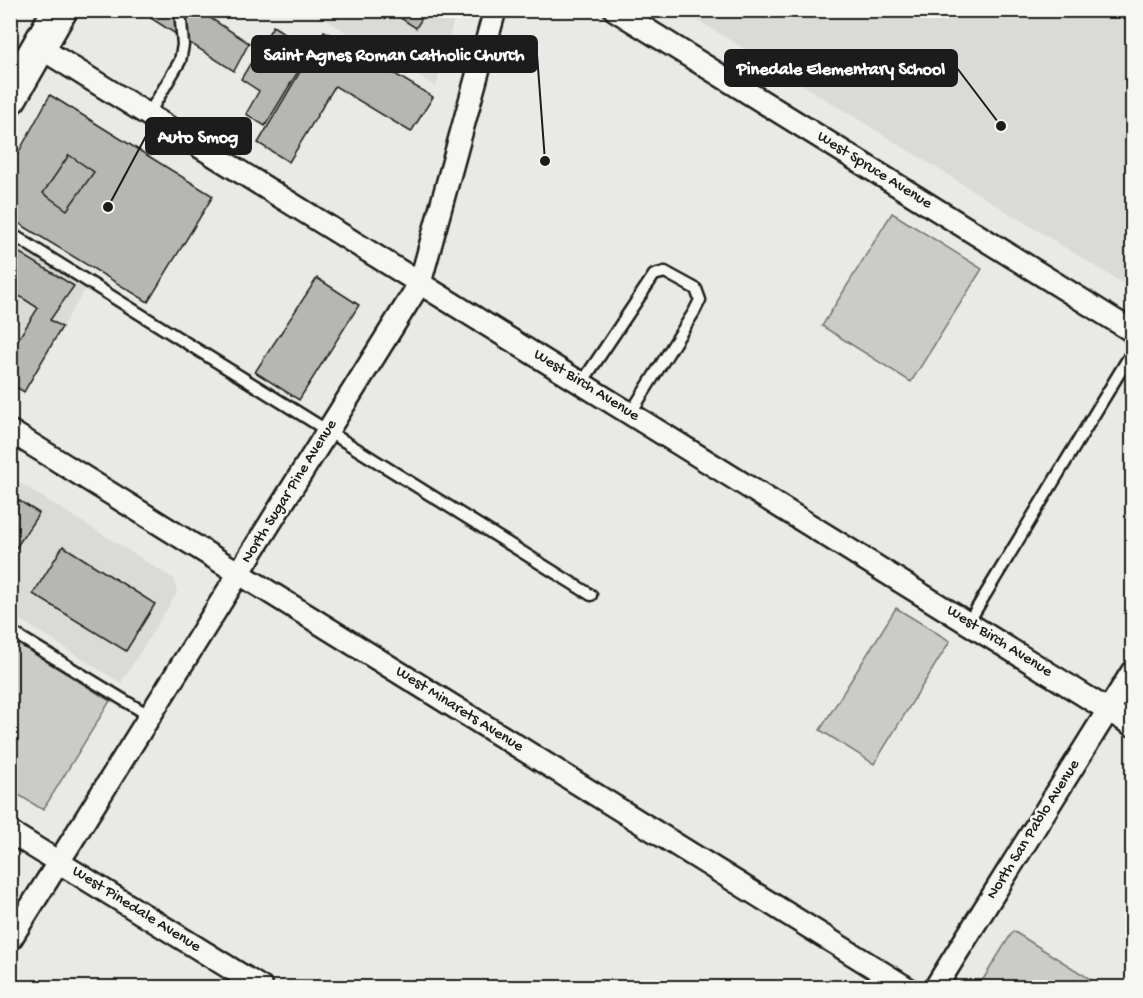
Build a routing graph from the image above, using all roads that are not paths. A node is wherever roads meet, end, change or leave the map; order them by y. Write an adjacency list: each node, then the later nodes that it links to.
1 (60, 10): 5 (main road)
2 (180, 10): 7 (lane)
3 (495, 10): 9 (street, North Sugar Pine Avenue)
4 (615, 10): 10 (street, West Spruce Avenue)
5 (39, 47): 6 (main road); 7 (street, West Birch Avenue)
6 (10, 97)
7 (148, 115): 9 (street, West Birch Avenue)
8 (10, 233): 14 (lane)
9 (420, 283): 12 (street, West Birch Avenue); 14 (street, North Sugar Pine Avenue)
10 (1132, 331)
11 (1132, 352): 18 (lane)
12 (581, 384): 13 (street, West Birch Avenue); 13 (lane)
13 (630, 414): 18 (street, West Birch Avenue)
14 (328, 431): 16 (street, North Sugar Pine Avenue); 17 (lane)
15 (10, 432): 16 (street, West Minarets Avenue)
16 (239, 573): 22 (street, North Sugar Pine Avenue); 28 (street, West Minarets Avenue)
17 (591, 595)
18 (968, 623): 21 (street, West Birch Avenue)
19 (10, 631): 22 (lane)
20 (1132, 672): 21 (street, North San Pablo Avenue)
21 (1109, 711): 23 (street, West Birch Avenue); 29 (street, North San Pablo Avenue)
22 (150, 716): 25 (street, North Sugar Pine Avenue)
23 (1132, 725)
24 (10, 832): 25 (street, West Pinedale Avenue)
25 (59, 862): 26 (street, North Sugar Pine Avenue); 27 (street, West Pinedale Avenue)
26 (10, 940)
27 (262, 987)
28 (907, 987)
29 (935, 987)

